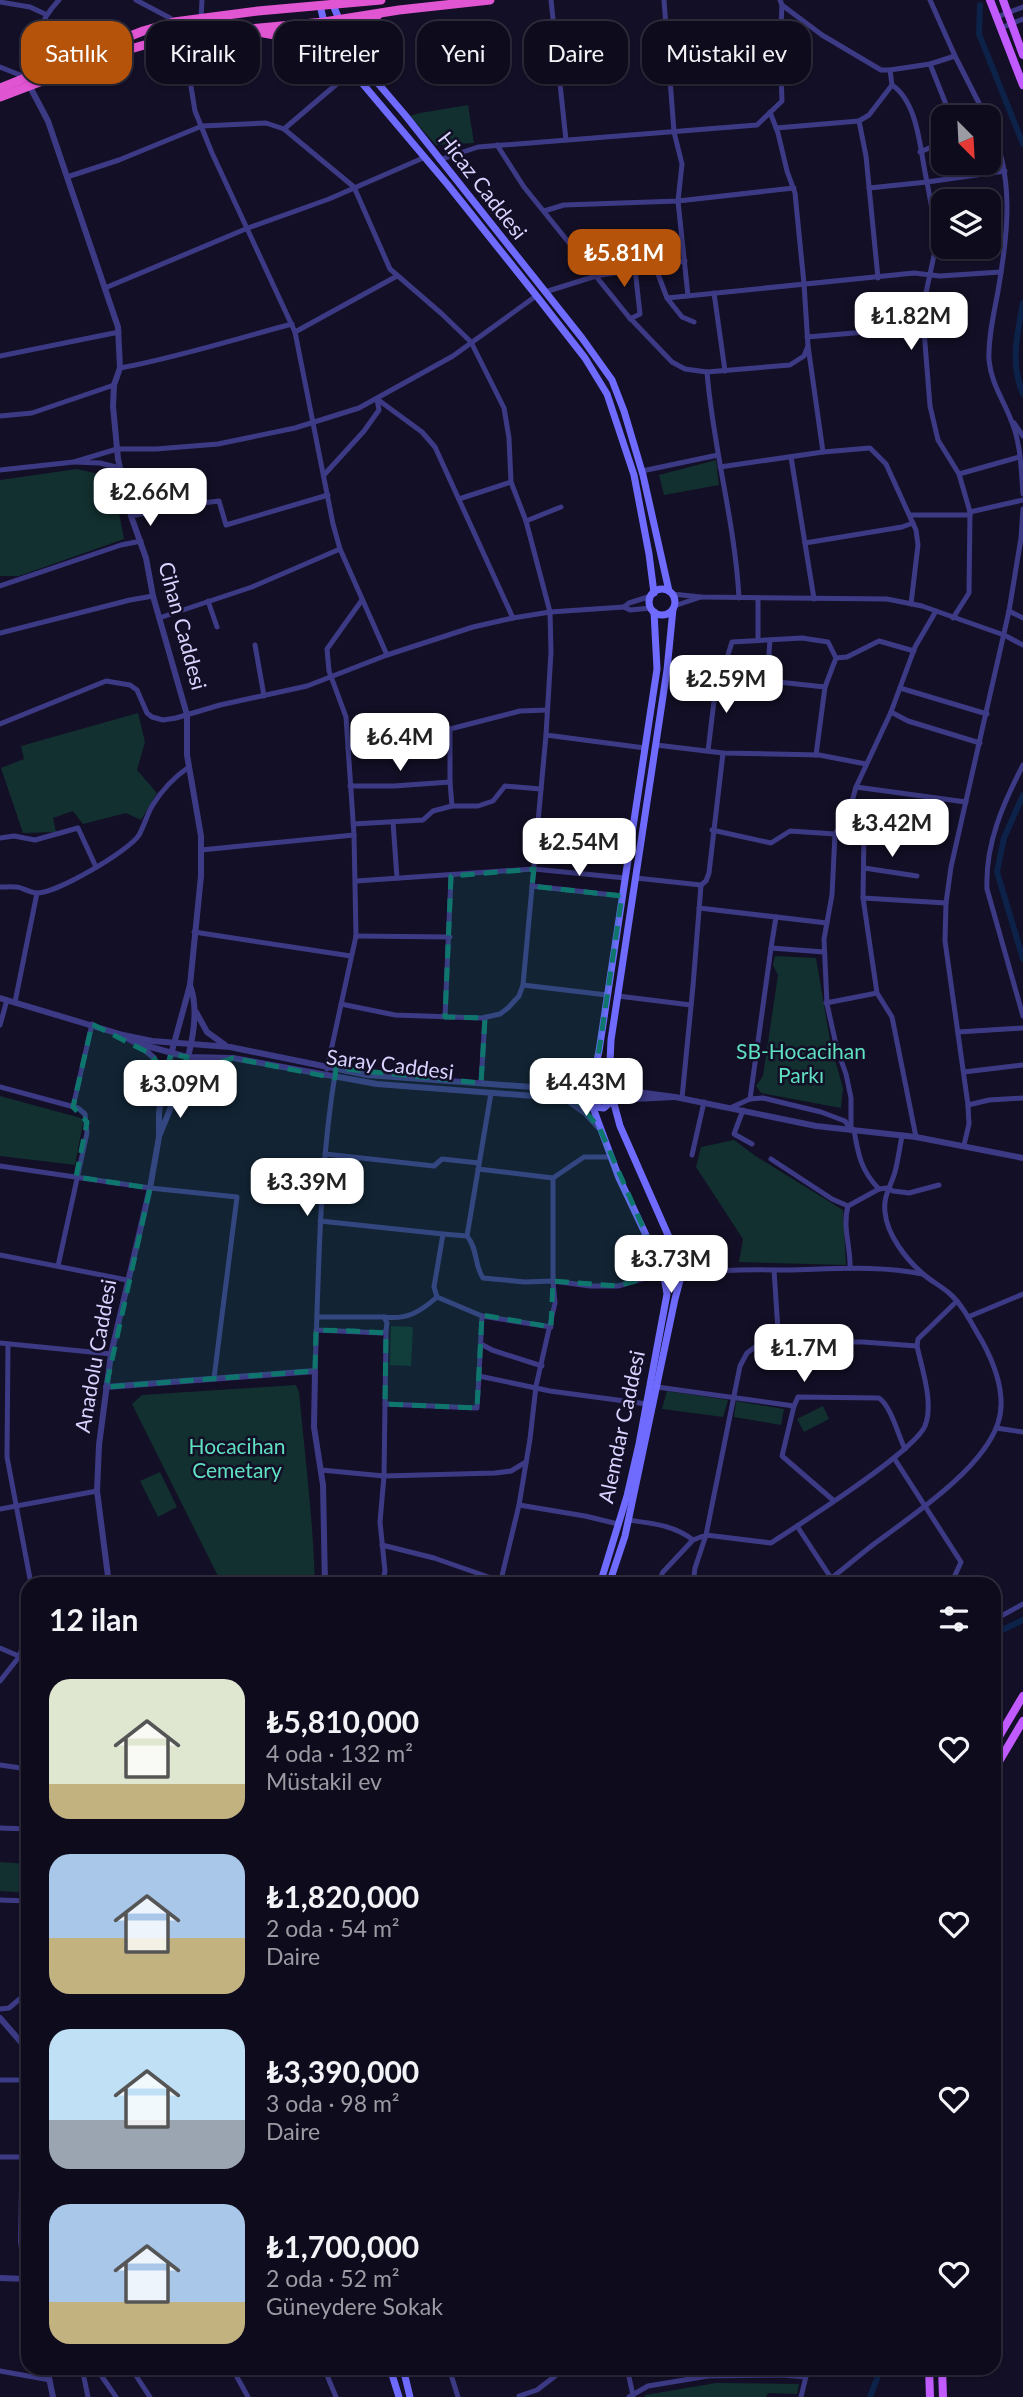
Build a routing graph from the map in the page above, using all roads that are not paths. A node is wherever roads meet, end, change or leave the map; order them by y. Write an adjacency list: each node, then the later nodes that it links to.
1 (59, 0): 21 (street)
2 (136, 0): 27 (street)
3 (201, 0): 23 (street)
4 (303, 0): 18 (highway)
5 (381, 0): 12 (highway)
6 (490, 0): 19 (highway)
7 (551, 0): 59 (street)
8 (664, 0): 58 (street)
9 (930, 0): 35 (street)
10 (990, 0): 22 (main road)
11 (1003, 0): 20 (main road)
12 (363, 1): 14 (highway)
13 (0, 2): 21 (street)
14 (333, 2): 16 (highway); 25 (main road, Hicaz Caddesi)
15 (781, 2): 38 (street); 53 (street)
16 (320, 3): 18 (highway); 29 (main road, Hicaz Caddesi)
17 (1023, 7): 20 (street)
18 (291, 8): 23 (highway)
19 (384, 12): 25 (highway); 31 (highway)
20 (1007, 12): 22 (street); 32 (main road)
21 (45, 14): 26 (street)
22 (997, 17): 33 (main road)
23 (201, 18): 28 (highway)
24 (1023, 19): 32 (street)
25 (339, 20): 30 (highway)
26 (42, 21)
27 (173, 21)
28 (181, 21)
29 (324, 21)
30 (332, 21)
31 (368, 21)
32 (1011, 24): 33 (street); 34 (main road)
33 (1001, 28): 48 (main road)
34 (1022, 48)
35 (955, 57): 36 (street); 52 (street)
36 (930, 64): 38 (street); 51 (street)
37 (0, 67): 39 (street)
38 (890, 70): 47 (street)
39 (21, 78)
40 (21, 83): 49 (highway)
41 (22, 84): 50 (highway)
42 (29, 84): 67 (street, Cihan Caddesi)
43 (191, 84): 55 (street)
44 (337, 84): 57 (street)
45 (363, 84): 64 (main road, Hicaz Caddesi)
46 (379, 84): 65 (main road, Hicaz Caddesi)
47 (892, 85): 54 (street); 62 (street)
48 (1023, 86)
49 (0, 88)
50 (0, 97)
51 (946, 105)
52 (980, 105)
53 (771, 112): 56 (street); 58 (street)
54 (859, 121): 56 (street); 71 (street)
55 (201, 126): 57 (street); 67 (street); 74 (street)
56 (776, 128): 70 (street)
57 (284, 129): 69 (street)
58 (674, 132): 59 (street); 72 (street)
59 (566, 139): 60 (street)
60 (497, 145): 65 (street); 73 (street)
61 (931, 147): 62 (street)
62 (920, 152): 68 (street)
63 (1001, 156): 66 (street)
64 (424, 158): 69 (street); 87 (main road, Hicaz Caddesi)
65 (439, 160): 85 (main road, Hicaz Caddesi)
66 (1005, 170): 68 (street); 78 (street)
67 (67, 177): 84 (street, Cihan Caddesi)
68 (926, 182): 71 (street); 79 (street)
69 (354, 187): 74 (street); 80 (street)
70 (794, 188): 72 (street); 83 (street)
71 (869, 188): 82 (street)
72 (678, 201): 73 (street); 75 (street)
73 (544, 211): 81 (street)
74 (248, 228): 84 (street); 92 (street)
75 (685, 261): 76 (street); 88 (street)
76 (655, 266): 77 (street); 89 (street)
77 (635, 269): 81 (street); 90 (street)
78 (1001, 272): 79 (street); 106 (street)
79 (930, 275): 82 (street); 93 (street)
80 (397, 276): 95 (street); 97 (street)
81 (596, 276): 85 (street); 90 (street)
82 (878, 278): 83 (street)
83 (804, 284): 86 (street); 96 (street)
84 (105, 288): 94 (street, Cihan Caddesi)
85 (544, 292): 118 (main road, Hicaz Caddesi)
86 (714, 293): 88 (street); 101 (street)
87 (536, 296): 97 (street); 138 (main road, Hicaz Caddesi)
88 (688, 296): 89 (street)
89 (667, 298): 91 (street)
90 (630, 319): 102 (street)
91 (694, 322)
92 (292, 324): 95 (street); 100 (street)
93 (924, 327): 96 (street); 119 (street)
94 (118, 332): 99 (street); 100 (street, Cihan Caddesi)
95 (295, 332): 107 (street)
96 (807, 337): 98 (street)
97 (471, 342): 104 (street); 121 (street)
98 (808, 346): 101 (street); 110 (street)
99 (0, 356)
100 (120, 368): 103 (street, Cihan Caddesi)
101 (725, 371): 102 (street)
102 (707, 372): 111 (street)
103 (114, 385): 105 (street); 109 (street, Cihan Caddesi)
104 (377, 398): 107 (street); 120 (street); 124 (street)
105 (0, 416)
106 (1012, 421): 108 (street); 113 (street)
107 (314, 422): 109 (street); 120 (street)
108 (1023, 436)
109 (117, 449): 114 (street); 116 (street, Cihan Caddesi)
110 (824, 452): 112 (street); 129 (street)
111 (718, 455): 115 (street); 118 (street)
112 (791, 457): 115 (street); 134 (street)
113 (1019, 457): 119 (street); 122 (street)
114 (74, 462): 116 (street); 117 (street)
115 (720, 467): 141 (street)
116 (120, 468): 130 (street, Cihan Caddesi)
117 (0, 470)
118 (642, 471): 137 (main road, Hicaz Caddesi)
119 (959, 474): 128 (street)
120 (324, 475): 123 (street)
121 (511, 482): 124 (street); 131 (street)
122 (1023, 494)
123 (328, 495): 130 (street); 135 (street)
124 (459, 499): 154 (street)
125 (1023, 500): 128 (street)
126 (561, 507): 131 (street)
127 (1023, 509): 151 (street)
128 (970, 514): 129 (street); 155 (street)
129 (910, 515): 132 (street)
130 (131, 516): 133 (street, Cihan Caddesi)
131 (526, 521): 152 (street)
132 (913, 523): 134 (street); 146 (street)
133 (141, 541): 136 (street); 139 (street, Cihan Caddesi)
134 (805, 543): 143 (street)
135 (341, 549): 144 (street); 145 (street)
136 (0, 586)
137 (671, 592): 138 (main road); 140 (street); 148 (main road)
138 (652, 595): 147 (street); 149 (main road)
139 (153, 596): 153 (street, Cihan Caddesi); 158 (street)
140 (701, 597): 141 (street); 148 (street)
141 (739, 598): 142 (street)
142 (758, 598): 143 (street); 160 (street)
143 (814, 599): 146 (street)
144 (362, 600): 165 (street); 169 (street)
145 (208, 601): 153 (street); 157 (street)
146 (911, 604): 150 (street)
147 (624, 607): 149 (street); 152 (street)
148 (674, 607): 149 (main road); 167 (main road)
149 (653, 610): 184 (main road)
150 (936, 611): 155 (street); 164 (street)
151 (1009, 611): 156 (street); 159 (street)
152 (550, 612): 154 (street); 174 (street)
153 (159, 618): 177 (street, Cihan Caddesi)
154 (513, 618): 165 (street)
155 (953, 618): 159 (street)
156 (1023, 618)
157 (217, 627)
158 (0, 633)
159 (1004, 635): 163 (street); 176 (street)
160 (758, 640): 161 (street); 168 (street)
161 (770, 640): 166 (street); 170 (street)
162 (255, 645): 173 (street)
163 (1023, 645)
164 (914, 650): 166 (street); 172 (street)
165 (387, 656): 169 (street)
166 (836, 658): 171 (street)
167 (667, 670): 168 (street); 182 (main road)
168 (719, 676): 170 (street); 185 (street)
169 (332, 678): 173 (street); 183 (street)
170 (767, 681): 171 (street)
171 (825, 687): 187 (street)
172 (900, 688): 175 (street); 176 (street)
173 (264, 696): 177 (street)
174 (547, 710): 179 (street); 180 (street)
175 (891, 712): 181 (street); 188 (street)
176 (987, 714): 181 (street)
177 (187, 715): 178 (street); 190 (street, Cihan Caddesi)
178 (0, 724)
179 (450, 729): 183 (street); 191 (street)
180 (546, 735): 184 (street); 194 (street)
181 (980, 743): 195 (street)
182 (656, 745): 185 (street); 212 (main road)
183 (348, 748): 192 (street)
184 (645, 748): 211 (main road)
185 (708, 751): 186 (street)
186 (723, 753): 187 (street); 200 (street)
187 (816, 755): 188 (street)
188 (866, 764): 193 (street)
189 (1023, 765): 240 (street)
190 (189, 767): 204 (street, Cihan Caddesi); 205 (street)
191 (450, 782): 192 (street); 196 (street)
192 (350, 786): 199 (street)
193 (856, 788): 195 (street); 197 (street)
194 (541, 789): 196 (street); 207 (street)
195 (966, 802): 220 (street)
196 (452, 806): 198 (street)
197 (849, 813): 201 (street); 206 (street)
198 (393, 822): 199 (street); 210 (street)
199 (353, 824): 202 (street)
200 (712, 830): 201 (street); 214 (street)
201 (835, 834): 223 (street)
202 (354, 835): 204 (street); 213 (street)
203 (0, 838): 205 (street)
204 (201, 850): 224 (street, Cihan Caddesi)
205 (96, 867): 217 (street)
206 (864, 868): 209 (street); 219 (street)
207 (534, 869): 208 (street); 211 (street); 215 (street)
208 (452, 876): 210 (street); 226 (street)
209 (917, 876)
210 (397, 878): 213 (street)
211 (625, 878): 218 (main road)
212 (636, 878): 214 (street); 234 (main road)
213 (356, 881): 225 (street)
214 (701, 885): 221 (street)
215 (532, 886): 218 (street); 231 (street)
216 (0, 887): 217 (street)
217 (37, 893): 235 (street)
218 (622, 896): 233 (main road)
219 (863, 898): 220 (street); 232 (street)
220 (946, 903): 246 (street)
221 (699, 908): 222 (street); 238 (street)
222 (776, 917): 223 (street); 227 (street)
223 (827, 923): 228 (street)
224 (194, 932): 229 (street); 230 (street, Cihan Caddesi)
225 (356, 936): 226 (street); 229 (street)
226 (450, 937): 241 (street)
227 (771, 947): 228 (street); 270 (street)
228 (824, 952): 236 (street)
229 (351, 956): 237 (street)
230 (190, 985): 239 (street, Cihan Caddesi); 249 (street, Cihan Caddesi)
231 (523, 985): 233 (street); 242 (street)
232 (877, 993): 236 (street); 283 (street)
233 (607, 995): 264 (main road)
234 (618, 996): 238 (street); 263 (main road)
235 (7, 1000): 243 (street); 244 (street)
236 (827, 1003): 280 (street)
237 (341, 1004): 241 (street); 256 (street)
238 (691, 1005): 268 (street)
239 (194, 1009): 250 (street, Cihan Caddesi); 251 (street)
240 (1023, 1016)
241 (445, 1017): 242 (street)
242 (485, 1017): 261 (street)
243 (92, 1024): 247 (street); 276 (street)
244 (0, 1025)
245 (1023, 1028): 246 (street)
246 (958, 1032): 258 (street)
247 (123, 1035): 248 (street); 249 (street)
248 (136, 1043): 252 (street); 262 (street)
249 (174, 1043): 250 (street, Saray Caddesi); 252 (street, Cihan Caddesi)
250 (190, 1044): 251 (street, Saray Caddesi); 253 (street, Cihan Caddesi)
251 (230, 1047): 256 (street, Saray Caddesi)
252 (171, 1054): 253 (street, Saray Caddesi); 262 (street, Anadolu Caddesi)
253 (187, 1057): 254 (street, Saray Caddesi); 266 (street, Anadolu Caddesi)
254 (233, 1058): 259 (street, Saray Caddesi); 266 (street)
255 (1023, 1065): 258 (street)
256 (327, 1067): 257 (street, Saray Caddesi); 259 (street)
257 (336, 1069): 260 (street); 261 (street, Saray Caddesi)
258 (964, 1072): 275 (street)
259 (326, 1076): 260 (street, Saray Caddesi)
260 (335, 1077): 267 (street, Saray Caddesi); 286 (street)
261 (481, 1083): 264 (street, Saray Caddesi)
262 (163, 1084): 282 (street, Anadolu Caddesi)
263 (610, 1084): 264 (main road); 268 (street); 272 (main road)
264 (591, 1085): 274 (main road)
265 (0, 1087): 276 (street)
266 (177, 1093): 282 (street, Anadolu Caddesi)
267 (491, 1093): 271 (street, Saray Caddesi); 294 (street)
268 (678, 1097): 272 (street); 273 (street)
269 (1023, 1098): 275 (street)
270 (750, 1099): 277 (street); 280 (street)
271 (566, 1100): 274 (street, Saray Caddesi); 279 (street)
272 (613, 1100): 274 (main road); 306 (main road)
273 (704, 1102): 277 (street); 288 (street)
274 (591, 1104): 279 (main road, Alemdar Caddesi)
275 (968, 1105): 285 (street)
276 (73, 1107): 295 (street)
277 (730, 1108): 278 (street)
278 (743, 1110): 280 (street); 284 (street)
279 (600, 1129): 289 (main road, Alemdar Caddesi)
280 (853, 1130): 281 (street); 300 (street)
281 (902, 1135): 283 (street); 299 (street)
282 (159, 1137): 298 (street, Anadolu Caddesi)
283 (916, 1137): 285 (street)
284 (752, 1144)
285 (964, 1146): 287 (street)
286 (325, 1154): 294 (street); 302 (street)
287 (1004, 1154): 290 (street); 292 (street)
288 (692, 1156)
289 (610, 1157): 296 (street); 311 (main road, Alemdar Caddesi)
290 (1023, 1158)
291 (772, 1159): 301 (street)
292 (1023, 1163)
293 (0, 1166): 295 (street)
294 (479, 1166): 296 (street); 304 (street)
295 (76, 1177): 298 (street); 307 (street)
296 (553, 1178): 315 (street)
297 (939, 1185): 299 (street)
298 (150, 1188): 314 (street, Anadolu Caddesi); 335 (street)
299 (887, 1188): 300 (street); 312 (street)
300 (879, 1189): 301 (street)
301 (848, 1206): 308 (street)
302 (320, 1221): 303 (street); 320 (street)
303 (443, 1234): 304 (street); 317 (street)
304 (467, 1236): 315 (street)
305 (0, 1255): 307 (street)
306 (681, 1264): 309 (street); 311 (main road); 313 (main road)
307 (58, 1266): 314 (street)
308 (850, 1268): 310 (street); 312 (street)
309 (718, 1269): 310 (street); 313 (street)
310 (775, 1270): 325 (street)
311 (663, 1273): 313 (main road); 315 (street); 341 (main road, Alemdar Caddesi)
312 (923, 1274): 318 (street)
313 (681, 1277): 338 (main road, Alemdar Caddesi)
314 (127, 1280): 331 (street, Anadolu Caddesi)
315 (553, 1281): 323 (street)
316 (1023, 1294): 322 (street)
317 (437, 1297): 319 (street); 321 (street)
318 (957, 1301): 322 (street); 330 (street)
319 (482, 1316): 323 (street); 329 (street)
320 (317, 1317): 321 (street); 324 (street)
321 (384, 1317): 326 (street)
322 (968, 1317): 343 (street)
323 (551, 1327): 332 (street)
324 (316, 1330): 326 (street); 333 (street)
325 (778, 1330): 330 (street); 339 (street)
326 (386, 1331): 340 (street)
327 (0, 1343): 328 (street)
328 (8, 1344): 331 (street); 353 (street)
329 (481, 1344): 332 (street); 334 (street)
330 (917, 1346): 345 (street)
331 (111, 1354): 337 (street, Anadolu Caddesi)
332 (541, 1366): 336 (street)
333 (315, 1371): 335 (street); 348 (street)
334 (480, 1376): 336 (street); 340 (street)
335 (214, 1378): 337 (street)
336 (536, 1386): 341 (street); 347 (street)
337 (106, 1387): 350 (street, Anadolu Caddesi)
338 (657, 1387): 339 (street); 356 (main road, Alemdar Caddesi)
339 (733, 1398): 342 (street); 359 (street)
340 (385, 1404): 349 (street)
341 (647, 1404): 357 (main road, Alemdar Caddesi)
342 (794, 1406): 345 (street); 351 (street)
343 (996, 1428): 344 (street); 354 (street)
344 (1023, 1432)
345 (905, 1449): 346 (street)
346 (894, 1458): 351 (street); 354 (street)
347 (526, 1462): 349 (street); 352 (street)
348 (321, 1470): 349 (street); 364 (street)
349 (384, 1476): 361 (street)
350 (97, 1491): 353 (street); 363 (street, Anadolu Caddesi)
351 (833, 1500): 358 (street)
352 (519, 1505): 357 (street); 367 (street)
353 (16, 1506): 355 (street); 362 (street)
354 (925, 1506): 373 (street); 374 (street)
355 (0, 1509)
356 (628, 1520): 360 (street); 369 (main road, Alemdar Caddesi)
357 (618, 1524): 368 (main road, Alemdar Caddesi)
358 (797, 1526): 359 (street); 372 (street)
359 (706, 1535): 360 (street); 371 (street)
360 (693, 1540): 370 (street)
361 (382, 1545): 365 (street); 366 (street)
362 (30, 1577)
363 (108, 1577)
364 (325, 1577)
365 (383, 1577)
366 (484, 1577)
367 (501, 1577)
368 (602, 1577)
369 (611, 1577)
370 (660, 1577)
371 (694, 1577)
372 (831, 1577)
373 (839, 1577)
374 (954, 1577)
375 (1023, 1604): 376 (street)
376 (1001, 1615)
377 (0, 1648): 379 (street)
378 (21, 1651): 379 (street)
379 (19, 1657): 380 (street)
380 (0, 1681)
381 (1023, 1696): 383 (main road)
382 (1023, 1721): 384 (main road)
383 (1001, 1733)
384 (1001, 1758)
385 (0, 1765): 386 (street)
386 (21, 1768)
387 (0, 1828): 388 (street)
388 (21, 1829)
389 (0, 1900): 390 (street)
390 (21, 1901)
391 (21, 1998): 392 (street)
392 (0, 2009)
393 (0, 2018): 394 (street)
394 (21, 2041)
395 (0, 2080): 396 (street)
396 (21, 2080)
397 (0, 2157): 398 (street)
398 (21, 2157)
399 (0, 2278): 400 (street)
400 (21, 2278)
401 (0, 2371): 402 (street)
402 (21, 2375)
403 (22, 2375): 419 (street)
404 (49, 2375): 419 (street)
405 (83, 2375): 422 (street)
406 (101, 2375): 423 (street)
407 (136, 2375): 424 (street)
408 (236, 2375): 425 (street)
409 (327, 2375): 426 (street)
410 (392, 2375): 427 (main road)
411 (404, 2375): 428 (main road)
412 (451, 2375): 429 (street)
413 (556, 2375): 430 (street)
414 (628, 2375): 420 (street)
415 (929, 2375): 432 (main road)
416 (942, 2375): 433 (main road)
417 (708, 2376): 418 (street); 420 (street)
418 (806, 2377): 431 (street)
419 (50, 2380): 421 (street)
420 (632, 2396)
421 (53, 2397)
422 (88, 2397)
423 (116, 2397)
424 (150, 2397)
425 (248, 2397)
426 (336, 2397)
427 (399, 2397)
428 (410, 2397)
429 (458, 2397)
430 (519, 2397)
431 (801, 2397)
432 (930, 2397)
433 (943, 2397)

